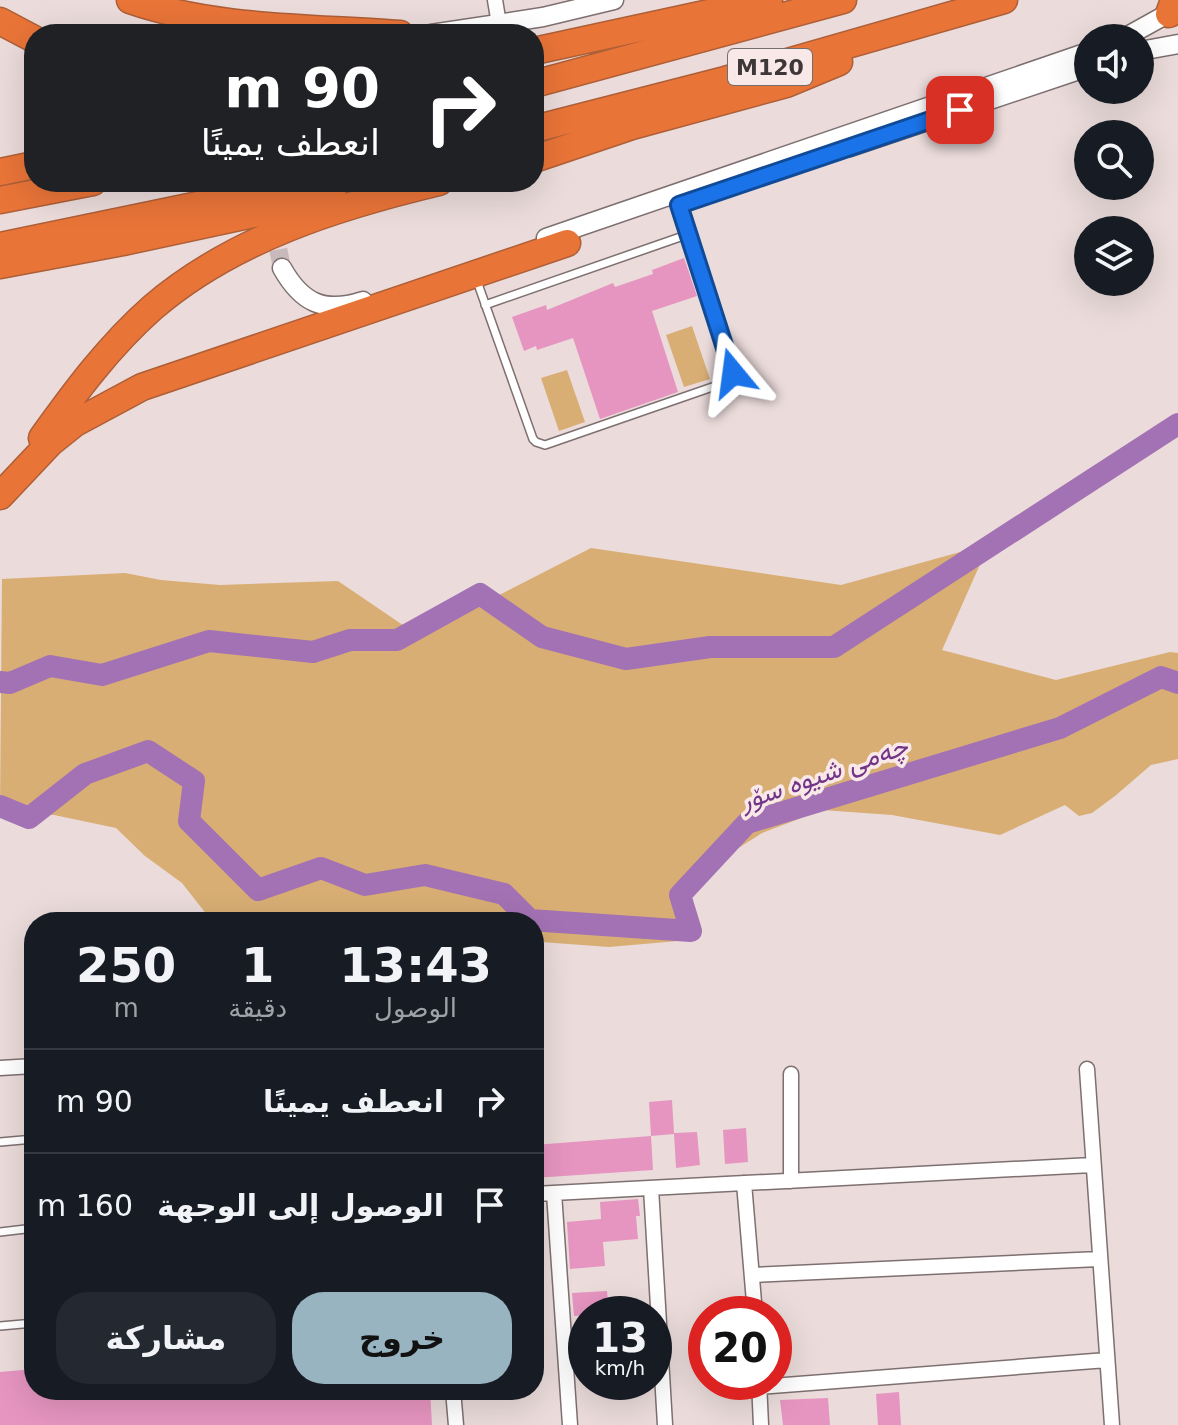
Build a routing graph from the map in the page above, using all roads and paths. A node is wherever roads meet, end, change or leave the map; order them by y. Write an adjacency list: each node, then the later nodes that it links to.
1 (130, 0): 10 (highway)
2 (495, 0): 11 (street)
3 (614, 0): 11 (street)
4 (769, 0): 13 (highway)
5 (843, 0): 21 (highway, M120)
6 (1004, 0): 8 (highway, M120)
7 (1175, 5): 12 (street)
8 (944, 18): 22 (highway, M120); 23 (highway)
9 (0, 21): 14 (highway)
10 (211, 24)
11 (499, 24)
12 (1146, 24)
13 (643, 29): 17 (highway); 18 (highway)
14 (24, 34)
15 (1178, 44): 16 (street)
16 (1154, 48)
17 (544, 49)
18 (544, 57)
19 (1074, 57): 38 (street)
20 (1074, 72): 33 (street)
21 (544, 81)
22 (544, 126)
23 (632, 126): 24 (highway); 25 (highway)
24 (544, 148)
25 (544, 156)
26 (24, 167): 27 (highway)
27 (0, 172)
28 (41, 192): 32 (highway)
29 (261, 192): 36 (highway)
30 (356, 192): 37 (highway)
31 (402, 192): 41 (highway)
32 (0, 200)
33 (679, 205): 34 (lane); 35 (street)
34 (689, 234): 40 (lane); 40 (lane)
35 (567, 243): 39 (highway)
36 (0, 246)
37 (0, 265)
38 (282, 268)
39 (474, 275): 40 (lane); 41 (highway)
40 (485, 305)
41 (0, 496)
42 (24, 1067): 43 (street)
43 (0, 1068)
44 (1087, 1069): 48 (street)
45 (791, 1074): 49 (street)
46 (24, 1140): 47 (lane)
47 (0, 1142)
48 (1092, 1165): 49 (street); 56 (street)
49 (791, 1181): 50 (street)
50 (744, 1183): 51 (street); 57 (street)
51 (651, 1188): 52 (street); 67 (street)
52 (554, 1193): 53 (street); 66 (street)
53 (544, 1194)
54 (24, 1229): 55 (lane)
55 (0, 1232)
56 (1099, 1259): 57 (street); 61 (street)
57 (753, 1275): 58 (street)
58 (754, 1296)
59 (24, 1324): 60 (lane)
60 (0, 1326)
61 (1107, 1360): 62 (street); 69 (street)
62 (792, 1383)
63 (454, 1400): 65 (street)
64 (760, 1400): 68 (street)
65 (456, 1425)
66 (570, 1425)
67 (665, 1425)
68 (761, 1425)
69 (1112, 1425)

